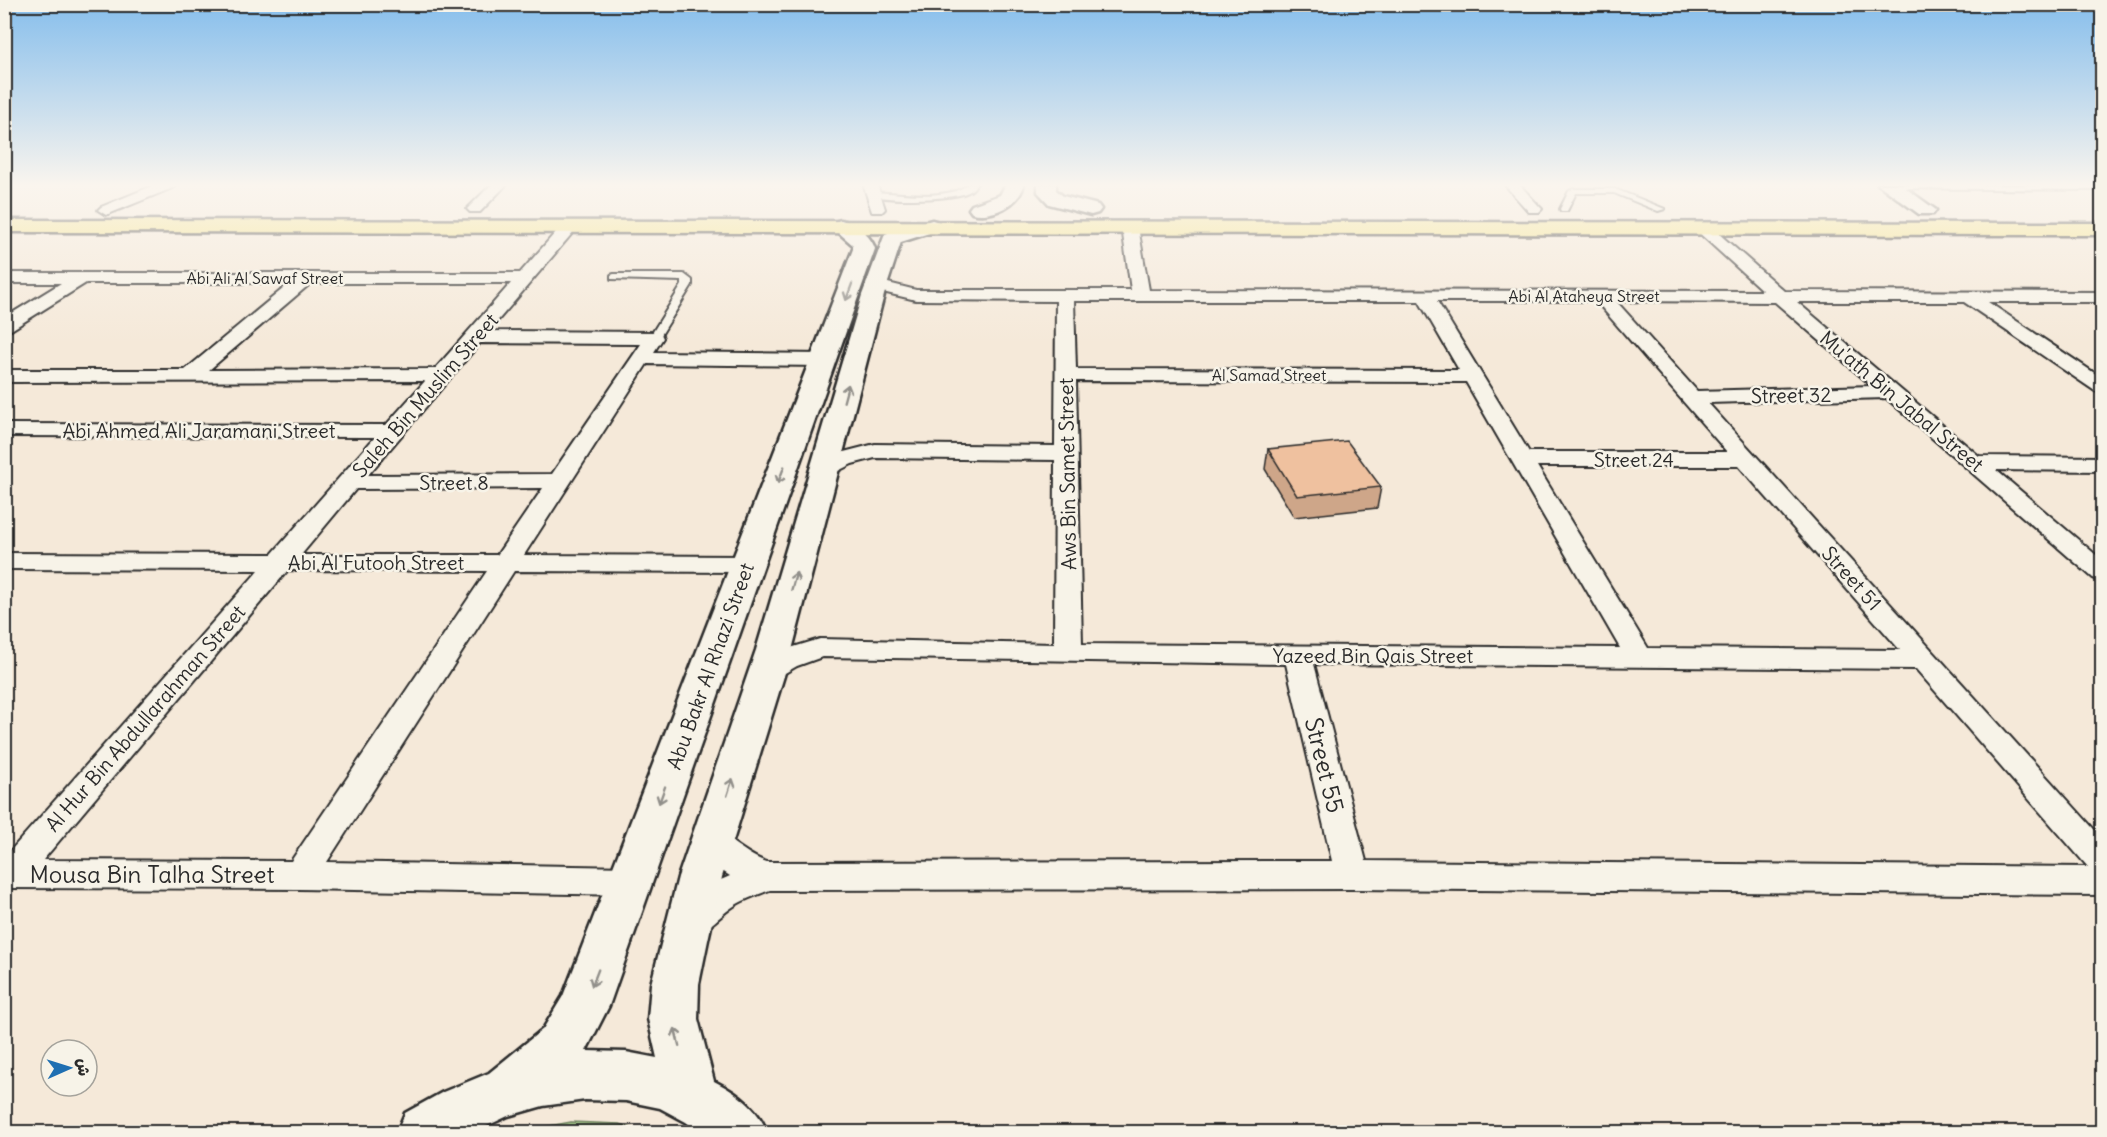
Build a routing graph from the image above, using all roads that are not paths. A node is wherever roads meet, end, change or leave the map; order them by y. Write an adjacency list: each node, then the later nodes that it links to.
1 (560, 237): 10 (street, Saleh Bin Muslim Street)
2 (856, 237): 23 (street, Abu Bakr Al Rhazi Street, one-way to 23)
3 (894, 237): 17 (street)
4 (1132, 237): 13 (street)
5 (1713, 237): 16 (street, Mu'ath Bin Jabal Street)
6 (614, 277): 22 (lane)
7 (4, 278): 8 (street, Abi Ali Al Sawaf Street)
8 (82, 278): 9 (street, Abi Ali Al Sawaf Street); 20 (street)
9 (307, 278): 10 (street, Abi Ali Al Sawaf Street); 24 (street)
10 (525, 278): 21 (street, Saleh Bin Muslim Street)
11 (916, 295): 12 (street, Abi Al Ataheya Street); 17 (street); 17 (street)
12 (1065, 295): 13 (street, Abi Al Ataheya Street); 26 (street, Aws Bin Samet Street)
13 (1141, 295): 14 (street, Abi Al Ataheya Street)
14 (1424, 295): 15 (street, Abi Al Ataheya Street); 28 (street)
15 (1601, 296): 16 (street, Abi Al Ataheya Street); 31 (street, Street 51)
16 (1779, 296): 18 (street, Abi Al Ataheya Street); 30 (street, Mu'ath Bin Jabal Street)
17 (873, 297): 35 (street, one-way to 17)
18 (1968, 297): 19 (street, Abi Al Ataheya Street); 29 (street)
19 (2103, 297)
20 (4, 326)
21 (474, 337): 22 (street); 25 (street, Saleh Bin Muslim Street)
22 (647, 348): 23 (street); 41 (street)
23 (825, 360): 46 (street, Abu Bakr Al Rhazi Street, one-way to 46)
24 (191, 375): 25 (street); 27 (street)
25 (442, 375): 33 (street, Saleh Bin Muslim Street)
26 (1066, 375): 28 (street, Al Samad Street); 36 (street, Aws Bin Samet Street)
27 (4, 376)
28 (1472, 376): 37 (street)
29 (2100, 384)
30 (1891, 392): 31 (street, Street 32); 39 (street, Mu'ath Bin Jabal Street)
31 (1691, 397): 38 (street, Street 51)
32 (4, 430): 33 (street, Abi Ahmed Ali Jaramani Street)
33 (394, 431): 42 (street, Saleh Bin Muslim Street)
34 (875, 451): 35 (street); 35 (street); 36 (street)
35 (830, 453): 48 (street, one-way to 35)
36 (1068, 453): 50 (street, Aws Bin Samet Street)
37 (1521, 459): 38 (street, Street 24); 52 (street)
38 (1746, 459): 53 (street, Street 51)
39 (1974, 463): 40 (street); 47 (street, Mu'ath Bin Jabal Street)
40 (2103, 464)
41 (559, 481): 42 (street, Street 8); 45 (street)
42 (349, 482): 44 (street, Saleh Bin Muslim Street)
43 (6, 562): 44 (street, Abi Al Futooh Street)
44 (280, 562): 45 (street, Abi Al Futooh Street); 60 (street, Al Hur Bin Abdullarahman Street)
45 (505, 563): 46 (street, Abi Al Futooh Street); 57 (street)
46 (748, 564): 61 (street, Abu Bakr Al Rhazi Street, one-way to 61)
47 (2103, 573)
48 (781, 625): 49 (street); 54 (street)
49 (820, 648): 50 (street, Yazeed Bin Qais Street); 54 (street)
50 (1068, 653): 51 (street, Yazeed Bin Qais Street)
51 (1298, 655): 52 (street, Yazeed Bin Qais Street); 58 (street, Street 55)
52 (1640, 657): 53 (street, Yazeed Bin Qais Street)
53 (1926, 660): 56 (street, Street 51)
54 (768, 670): 55 (street, one-way to 54)
55 (711, 845): 59 (street); 63 (street)
56 (2103, 860)
57 (300, 875): 60 (street, Mousa Bin Talha Street); 61 (street, Mousa Bin Talha Street)
58 (1352, 875): 59 (street); 62 (street)
59 (767, 876): 63 (street)
60 (7, 877)
61 (630, 881): 64 (street, Abu Bakr Al Rhazi Street, one-way to 64)
62 (2103, 881)
63 (691, 919): 65 (street, one-way to 63)
64 (508, 1090): 65 (street); 66 (street)
65 (691, 1094): 67 (street)
66 (424, 1132)
67 (740, 1132)

